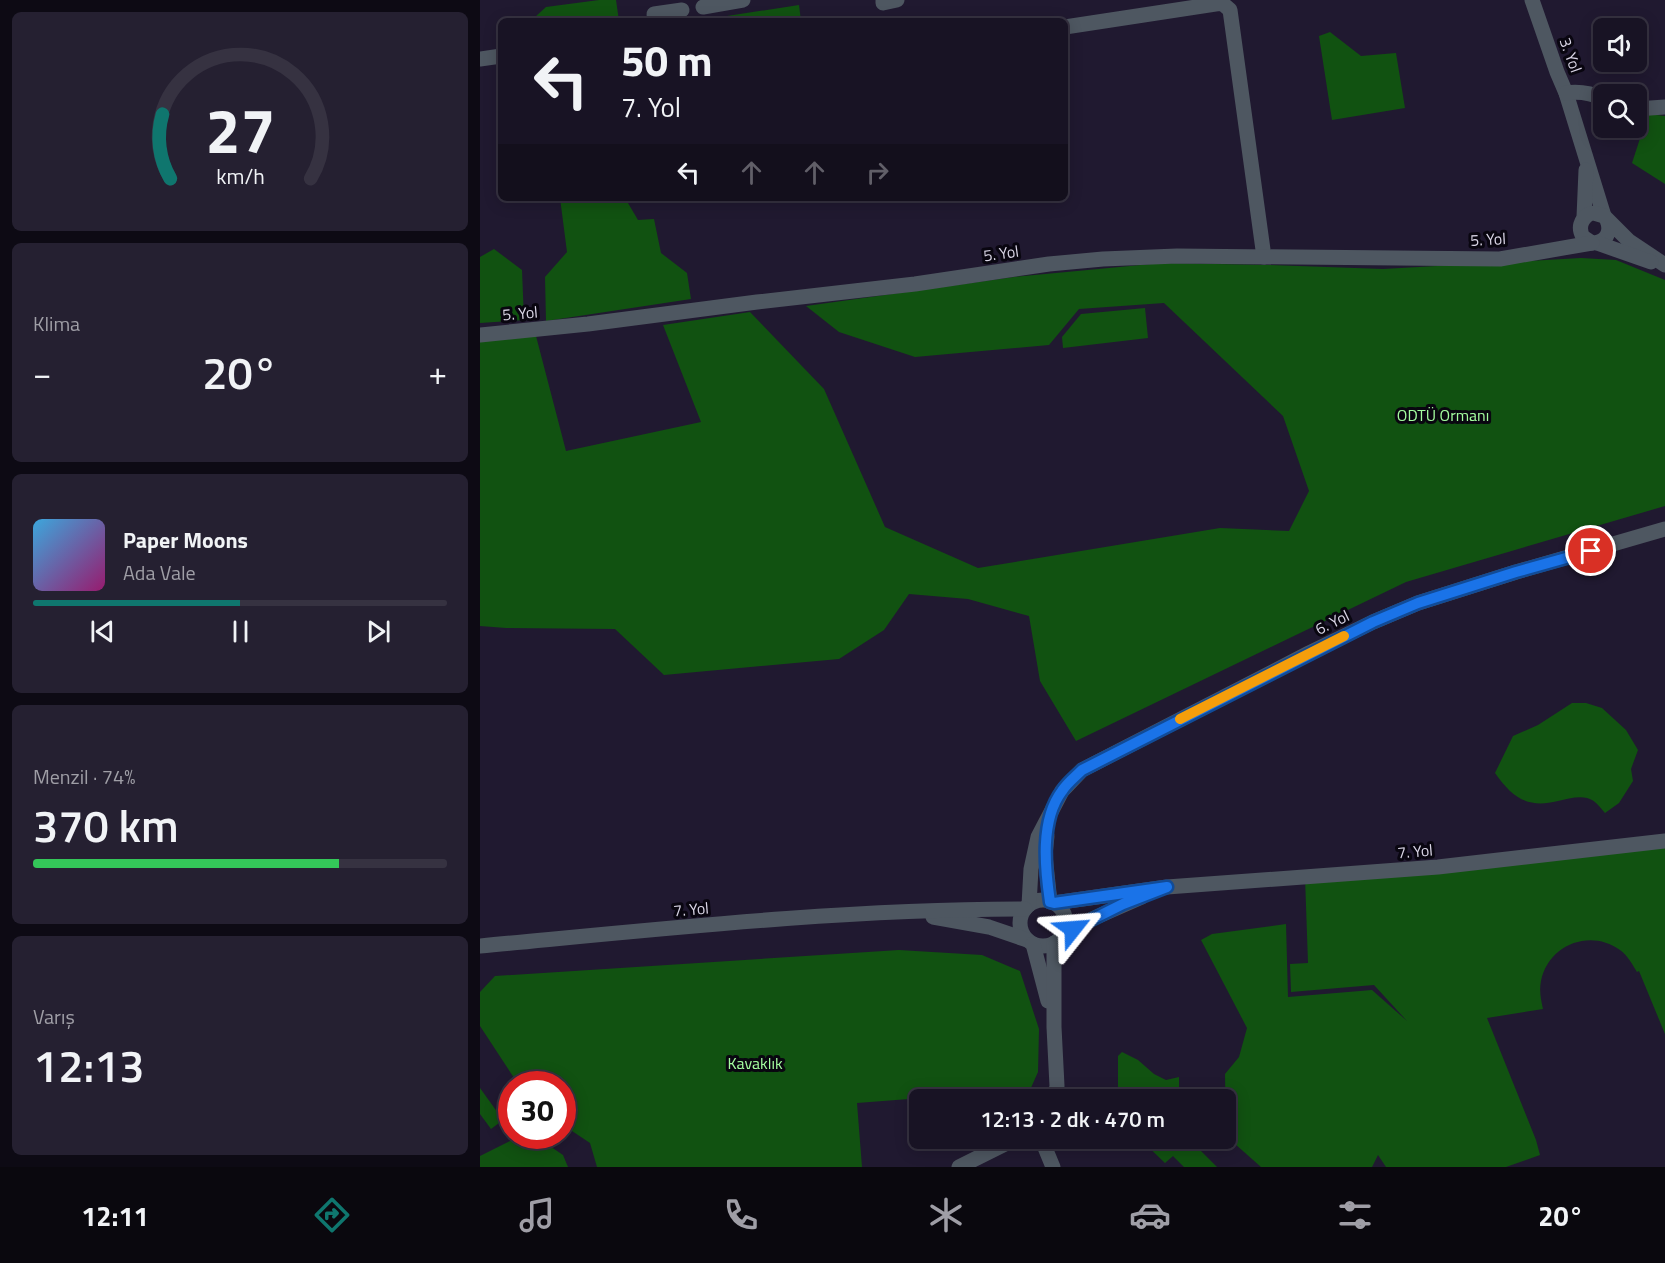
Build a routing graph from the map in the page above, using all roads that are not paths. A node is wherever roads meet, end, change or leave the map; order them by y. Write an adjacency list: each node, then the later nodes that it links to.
1 (743, 0): 5 (street)
2 (883, 0): 3 (street)
3 (897, 0)
4 (1532, 0): 11 (street, 3. Yol)
5 (703, 7)
6 (682, 10): 7 (street)
7 (655, 18)
8 (1068, 27): 20 (street)
9 (498, 56): 10 (street)
10 (480, 59)
11 (1566, 93): 12 (street); 15 (street, 3. Yol)
12 (1593, 95)
13 (1665, 108): 14 (street)
14 (1647, 109)
15 (1585, 158): 16 (street, 3. Yol); 17 (street, 3. Yol)
16 (1606, 218): 17 (street); 18 (street); 21 (street)
17 (1582, 219): 18 (street); 19 (street, 5. Yol)
18 (1594, 243): 19 (street, 5. Yol); 21 (street)
19 (1530, 254): 20 (street, 5. Yol)
20 (1263, 257): 22 (street, 5. Yol)
21 (1665, 266)
22 (480, 335)
23 (1665, 529): 24 (street, 6. Yol)
24 (1051, 813): 27 (street, 6. Yol); 28 (street, 6. Yol)
25 (1665, 840): 26 (street, 7. Yol)
26 (1167, 887): 27 (street, 7. Yol); 30 (street, 7. Yol)
27 (1052, 903): 28 (street, 7. Yol); 30 (street)
28 (1027, 907): 29 (street, 7. Yol); 31 (street)
29 (906, 912): 31 (street, 7. Yol); 32 (street, 7. Yol)
30 (1058, 940): 31 (street, 7. Yol); 33 (street)
31 (1030, 942): 33 (street)
32 (480, 946)
33 (1054, 1027): 34 (street)
34 (1056, 1089)
35 (995, 1149): 37 (street)
36 (1046, 1149): 38 (street)
37 (959, 1167)
38 (1053, 1167)

